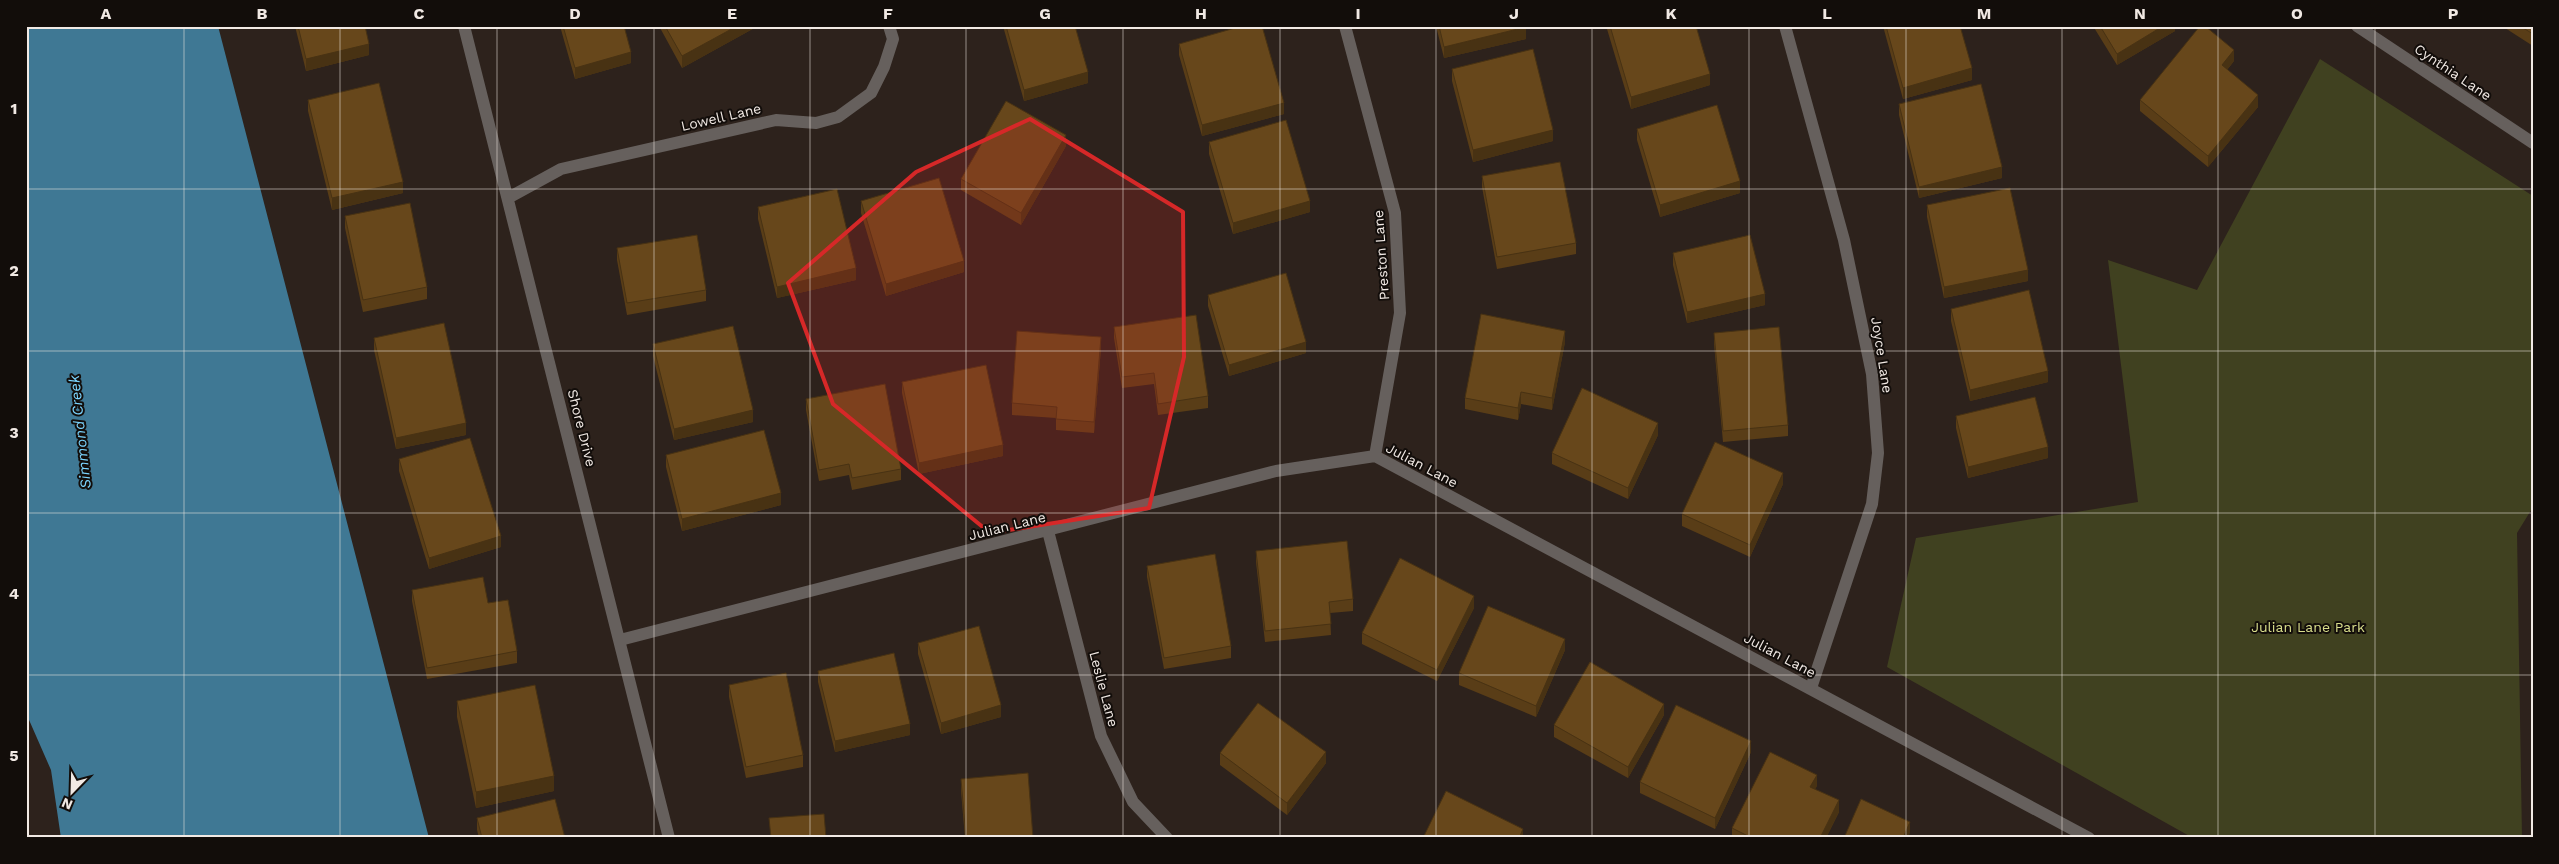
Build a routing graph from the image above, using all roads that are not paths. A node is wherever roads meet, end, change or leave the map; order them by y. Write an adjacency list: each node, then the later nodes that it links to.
1 (464, 26): 7 (street, Shore Drive)
2 (889, 26): 7 (street, Lowell Lane)
3 (1345, 26): 8 (street, Preston Lane)
4 (1785, 26): 11 (street, Joyce Lane)
5 (2357, 26): 6 (street, Cynthia Lane)
6 (2533, 143)
7 (508, 198): 10 (street, Shore Drive)
8 (1375, 456): 9 (street, Julian Lane); 11 (street, Julian Lane)
9 (1048, 531): 10 (street, Julian Lane); 13 (street, Leslie Lane)
10 (620, 640): 12 (street, Shore Drive)
11 (1811, 688): 14 (street, Julian Lane)
12 (669, 838)
13 (1167, 838)
14 (2089, 838)

